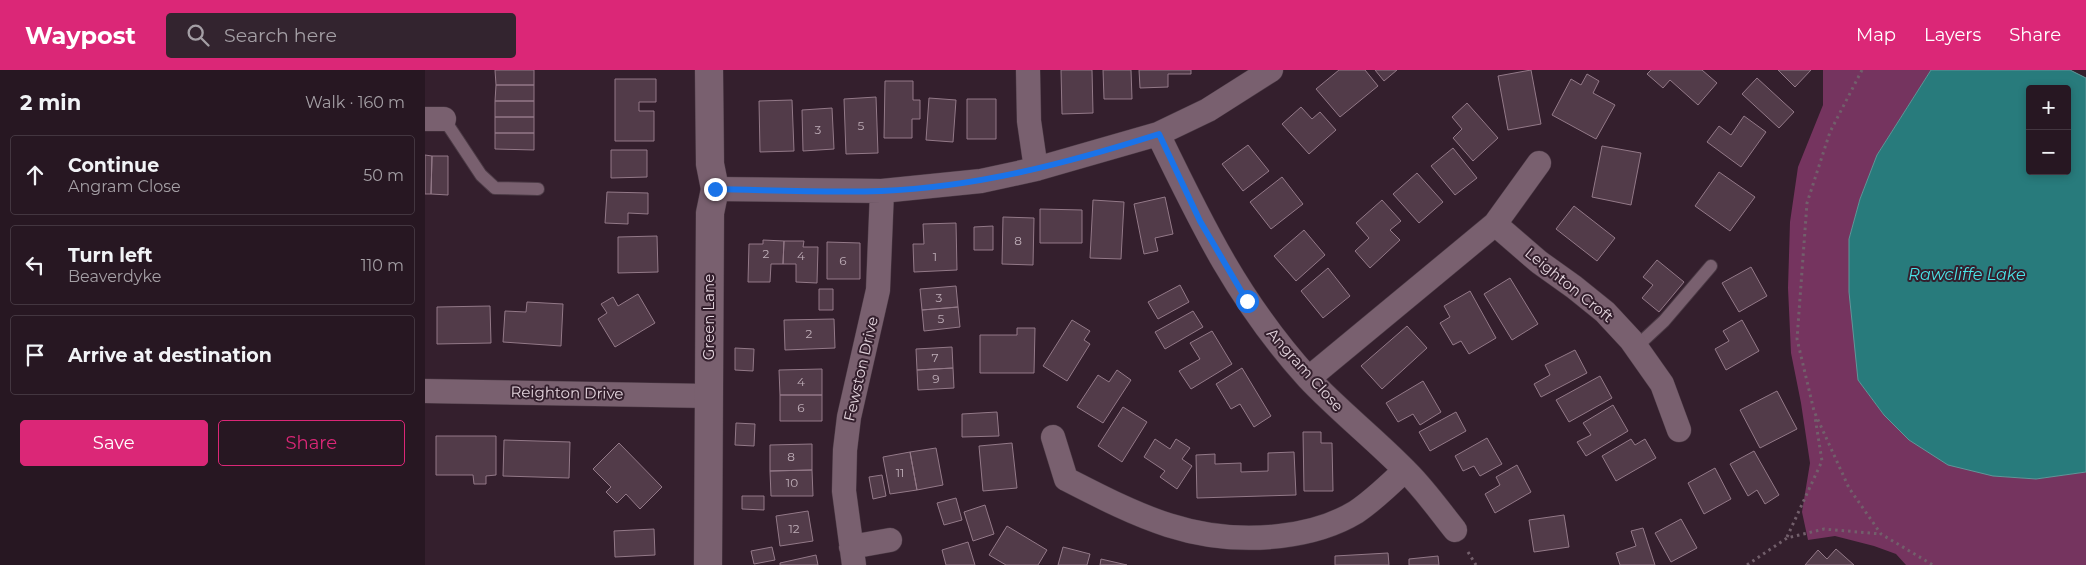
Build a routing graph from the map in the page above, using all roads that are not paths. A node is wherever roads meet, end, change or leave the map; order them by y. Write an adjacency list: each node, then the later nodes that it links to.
1 (709, 70): 9 (street, Green Lane)
2 (1028, 70): 7 (street)
3 (1271, 70): 5 (street)
4 (435, 119): 8 (lane)
5 (1159, 134): 7 (street); 14 (street, Angram Close)
6 (1539, 162): 11 (street)
7 (1036, 169): 10 (street)
8 (538, 189)
9 (715, 189): 10 (street); 16 (street, Green Lane)
10 (882, 191): 22 (street, Fewston Drive)
11 (1495, 224): 13 (street, Leighton Croft); 14 (street)
12 (1711, 266): 13 (lane)
13 (1636, 347): 17 (street, Leighton Croft)
14 (1309, 378): 19 (street, Angram Close)
15 (425, 391): 16 (street, Reighton Drive)
16 (709, 396): 23 (street, Green Lane)
17 (1679, 430)
18 (1053, 437): 19 (street)
19 (1405, 470): 20 (street, Angram Close)
20 (1455, 530)
21 (890, 540): 22 (street, Fewston Drive)
22 (852, 556)
23 (708, 565)

